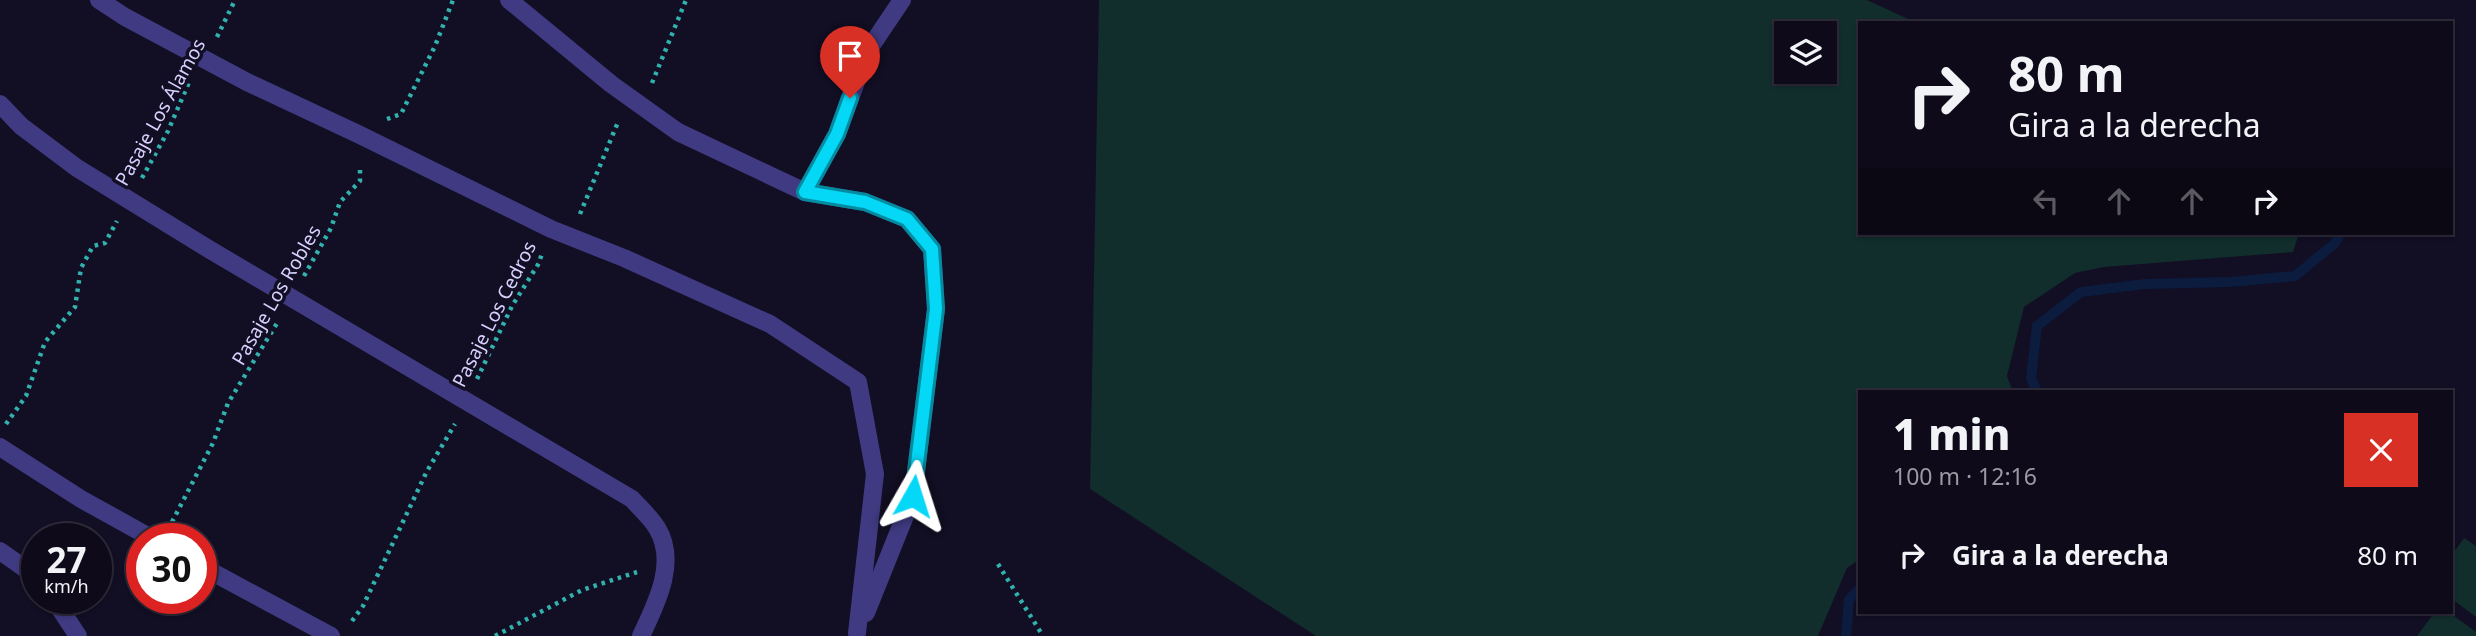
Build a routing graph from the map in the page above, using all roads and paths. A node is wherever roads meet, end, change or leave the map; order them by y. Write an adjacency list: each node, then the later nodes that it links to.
1 (99, 0): 7 (street)
2 (235, 0): 7 (path, Pasaje Los Álamos)
3 (453, 0): 10 (path, Pasaje Los Robles)
4 (509, 0): 8 (street)
5 (686, 0): 8 (path, Pasaje Los Cedros)
6 (902, 0): 11 (street)
7 (206, 60): 10 (street); 12 (path, Pasaje Los Álamos)
8 (630, 97): 11 (street); 14 (path, Pasaje Los Cedros)
9 (0, 104): 12 (street)
10 (371, 140): 14 (street); 15 (path, Pasaje Los Robles)
11 (805, 192): 28 (street)
12 (128, 199): 13 (street)
13 (147, 211): 15 (street); 17 (path)
14 (551, 229): 16 (path, Pasaje Los Cedros); 28 (street)
15 (292, 298): 16 (street); 19 (path, Pasaje Los Robles)
16 (466, 400): 22 (street); 27 (path, Pasaje Los Cedros)
17 (0, 433)
18 (0, 447): 20 (street)
19 (171, 523)
20 (126, 524)
21 (0, 551): 24 (street)
22 (668, 560): 31 (path); 32 (street)
23 (998, 564): 33 (path)
24 (21, 566)
25 (217, 575): 30 (street)
26 (64, 614): 29 (street)
27 (349, 626)
28 (857, 635)
29 (78, 636)
30 (331, 636)
31 (495, 636)
32 (641, 636)
33 (1043, 636)

